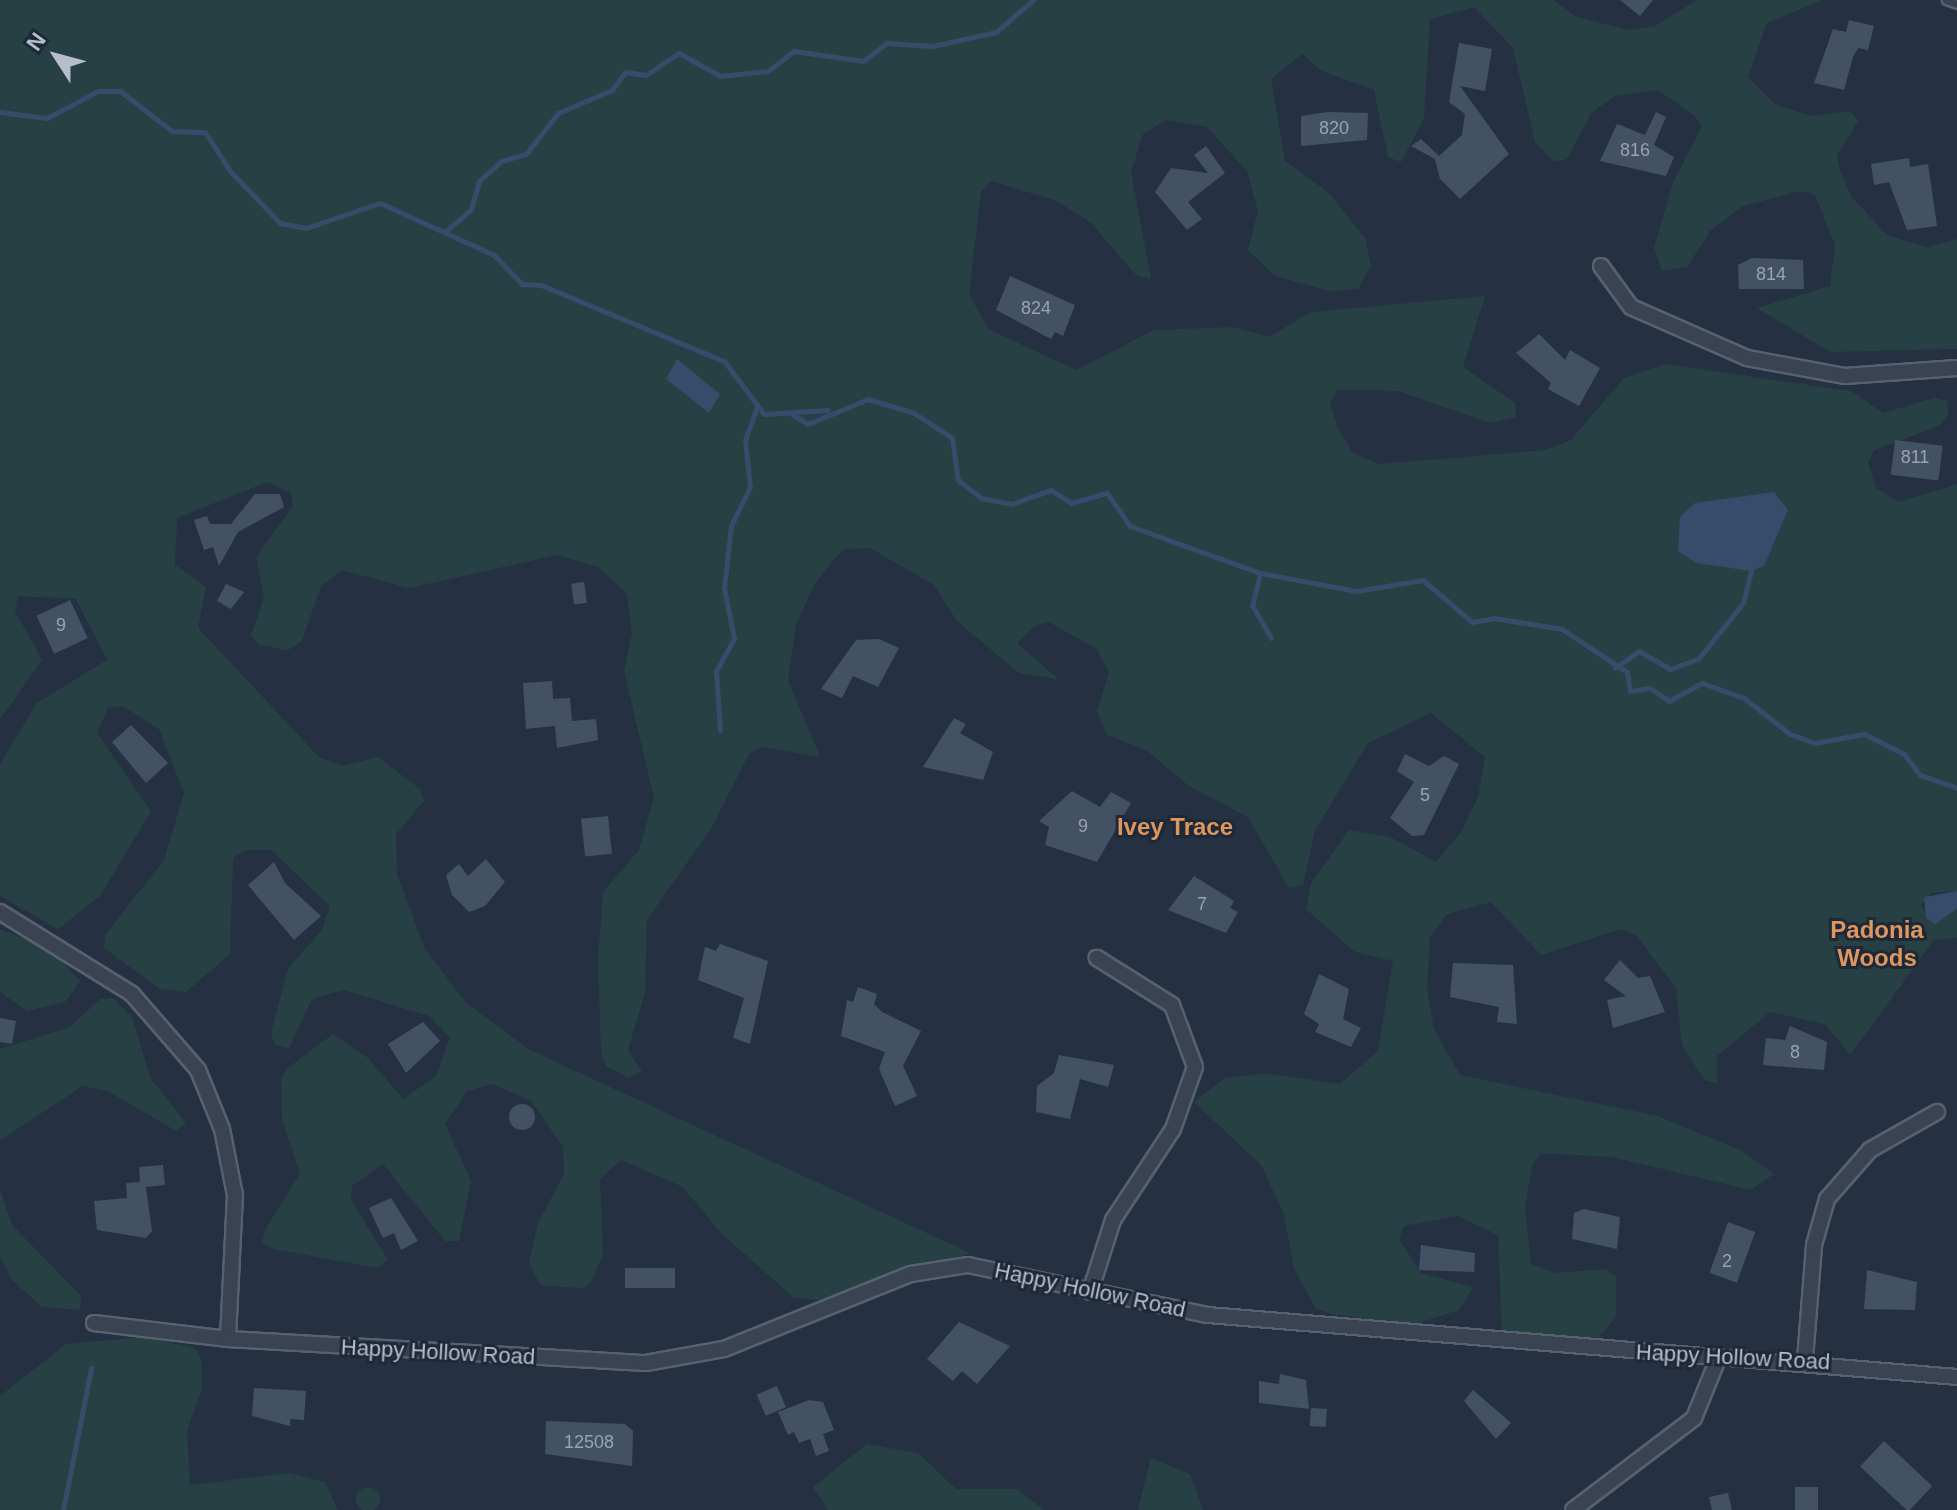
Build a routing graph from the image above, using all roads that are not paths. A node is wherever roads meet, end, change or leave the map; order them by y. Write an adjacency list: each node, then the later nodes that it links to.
1 (1946, 0): 2 (lane)
2 (1957, 4)
3 (1601, 266): 4 (street)
4 (1957, 368)
5 (0, 912): 10 (street)
6 (1097, 958): 8 (street)
7 (1937, 1112): 12 (street)
8 (1090, 1292): 10 (street, Happy Hollow Road); 11 (street, Happy Hollow Road)
9 (94, 1323): 10 (street, Happy Hollow Road)
10 (228, 1339)
11 (1718, 1359): 12 (street, Happy Hollow Road); 14 (street)
12 (1805, 1360): 13 (street, Happy Hollow Road)
13 (1957, 1377)
14 (1573, 1510)

